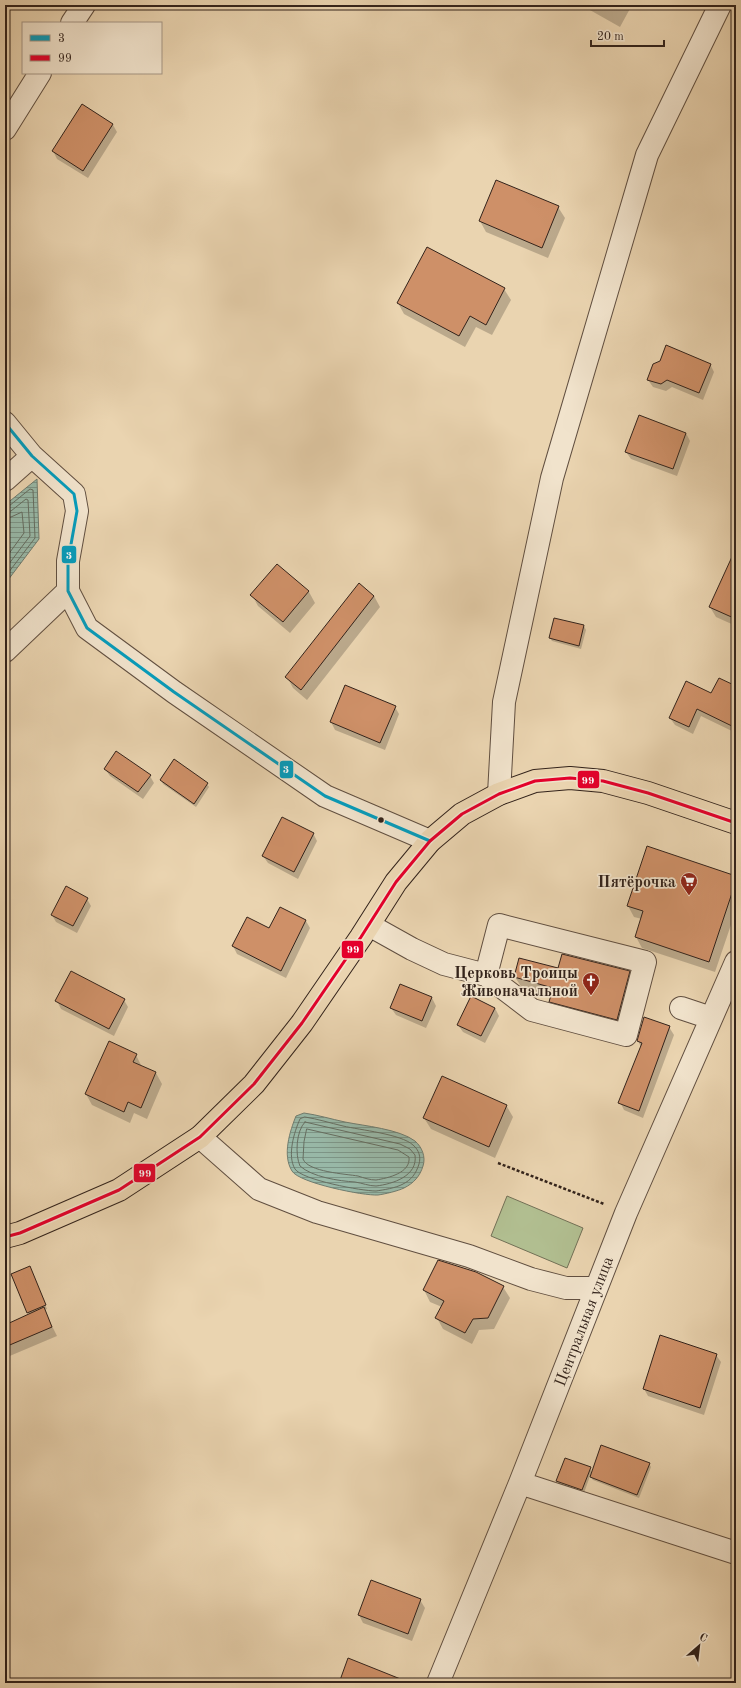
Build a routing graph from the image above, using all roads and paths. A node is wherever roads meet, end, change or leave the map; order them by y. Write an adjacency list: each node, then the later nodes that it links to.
1 (84, 5): 3 (street)
2 (720, 5): 11 (street)
3 (73, 22)
4 (39, 74): 5 (street)
5 (5, 129)
6 (5, 423): 7 (street)
7 (32, 456): 8 (street); 9 (street)
8 (5, 480)
9 (68, 591): 10 (street); 13 (street)
10 (5, 651)
11 (499, 794): 12 (main road); 13 (main road)
12 (736, 823)
13 (430, 841): 14 (main road)
14 (369, 925): 16 (street); 19 (main road)
15 (736, 962): 18 (street, Центральная улица)
16 (486, 974): 16 (street)
17 (681, 1008): 18 (street)
18 (711, 1018): 21 (street, Центральная улица)
19 (200, 1137): 22 (main road); 23 (street)
20 (498, 1164): 21 (path)
21 (626, 1213): 23 (street, Центральная улица)
22 (5, 1238)
23 (595, 1288): 24 (street, Центральная улица)
24 (520, 1483): 25 (street); 26 (street, Центральная улица)
25 (736, 1553)
26 (438, 1683)

